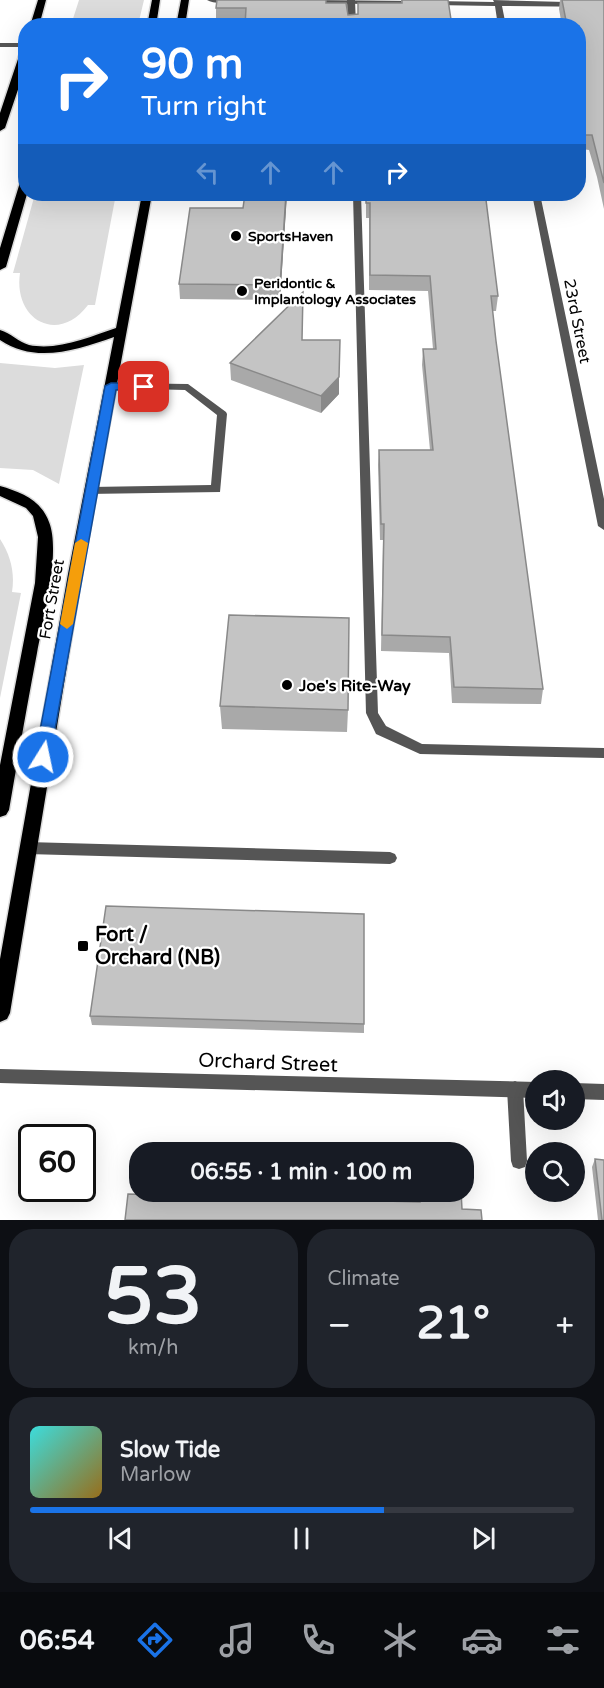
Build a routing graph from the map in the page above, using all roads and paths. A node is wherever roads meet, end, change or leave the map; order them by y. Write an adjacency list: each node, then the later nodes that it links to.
1 (42, 0): 10 (main road)
2 (156, 0): 11 (main road)
3 (185, 0): 12 (main road)
4 (211, 0): 5 (street)
5 (236, 0)
6 (305, 1): 7 (street)
7 (351, 1): 8 (street); 13 (street)
8 (498, 2): 9 (street); 14 (street)
9 (604, 5)
10 (37, 18)
11 (153, 18)
12 (182, 18)
13 (352, 18)
14 (501, 18)
15 (0, 45): 16 (street)
16 (18, 47)
17 (18, 73): 18 (main road)
18 (0, 128)
19 (20, 201): 23 (main road)
20 (146, 201): 24 (main road, Fort Street)
21 (357, 201): 30 (street)
22 (537, 201): 29 (street, 23rd Street)
23 (0, 267)
24 (122, 330): 25 (main road); 26 (main road, Fort Street)
25 (0, 334)
26 (111, 386): 28 (main road, Fort Street); 28 (street)
27 (0, 491): 31 (main road)
28 (91, 491): 32 (main road, Fort Street)
29 (604, 526)
30 (604, 753)
31 (0, 810)
32 (27, 848): 33 (street); 34 (main road, Fort Street)
33 (390, 858)
34 (0, 1013)
35 (0, 1076): 36 (street, Orchard Street)
36 (515, 1089): 37 (street, Orchard Street); 40 (street)
37 (525, 1089)
38 (585, 1091): 39 (street)
39 (604, 1092)
40 (519, 1161)

